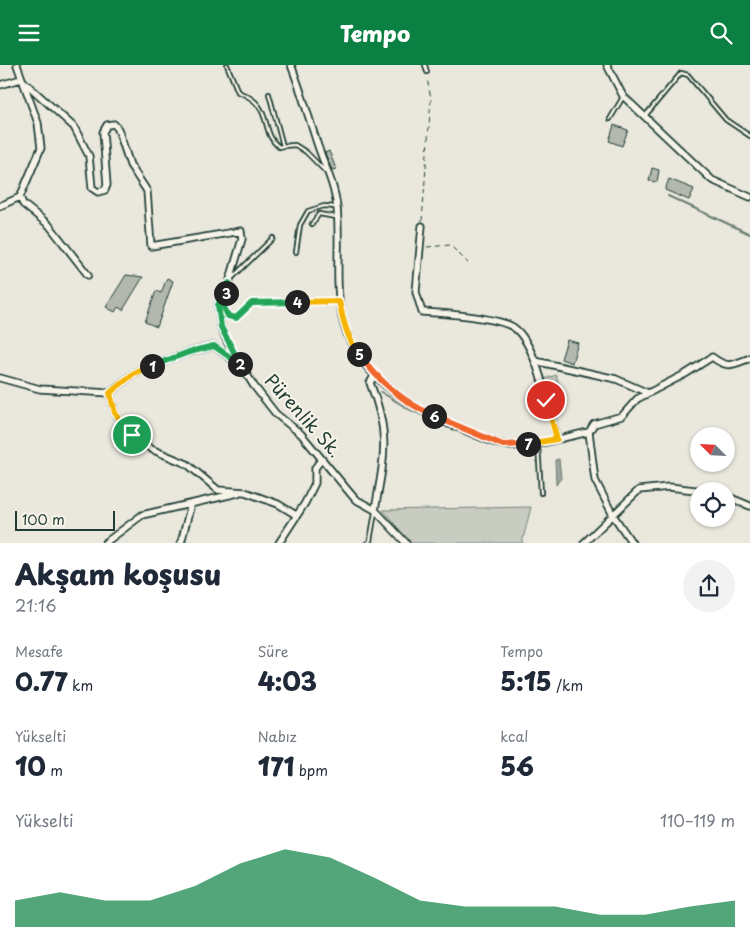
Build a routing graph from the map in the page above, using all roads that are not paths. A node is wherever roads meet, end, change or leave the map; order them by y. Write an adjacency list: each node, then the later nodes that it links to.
1 (17, 65): 7 (street)
2 (227, 65): 14 (lane)
3 (291, 65): 15 (street)
4 (425, 65): 6 (lane)
5 (607, 65): 10 (street)
6 (427, 72)
7 (21, 79): 8 (street); 16 (street); 26 (street, Pürenlik Sk.)
8 (0, 85)
9 (269, 94): 14 (lane)
10 (623, 96): 11 (street); 12 (lane)
11 (644, 118): 13 (lane); 17 (street)
12 (610, 119)
13 (750, 136)
14 (283, 146): 15 (lane)
15 (332, 179): 19 (street)
16 (20, 197): 18 (street); 25 (street)
17 (750, 197)
18 (0, 206)
19 (337, 207): 20 (street); 24 (lane)
20 (337, 217): 21 (lane); 27 (street)
21 (312, 224)
22 (422, 226): 29 (street)
23 (273, 238): 26 (lane)
24 (296, 252)
25 (88, 275)
26 (229, 283): 27 (lane); 30 (street, Pürenlik Sk.)
27 (339, 301): 31 (street)
28 (750, 358): 34 (street)
29 (535, 361): 34 (street); 36 (street)
30 (241, 365): 33 (street); 38 (street, Pürenlik Sk.)
31 (374, 376): 37 (street); 45 (street)
32 (0, 378): 33 (street)
33 (110, 393): 40 (street)
34 (648, 393): 35 (street)
35 (589, 432): 36 (street); 47 (street)
36 (557, 439): 37 (street)
37 (538, 443): 41 (lane)
38 (321, 460): 45 (street, Pürenlik Sk.); 46 (street)
39 (690, 489): 47 (street)
40 (245, 491): 43 (street); 46 (street)
41 (541, 493)
42 (735, 500): 44 (street)
43 (191, 504): 48 (street); 49 (street)
44 (750, 506)
45 (375, 510): 51 (lane); 52 (street, Pürenlik Sk.)
46 (296, 515): 50 (street)
47 (613, 515): 53 (street); 54 (street)
48 (105, 543)
49 (181, 543)
50 (278, 543)
51 (367, 543)
52 (406, 543)
53 (584, 543)
54 (632, 543)

